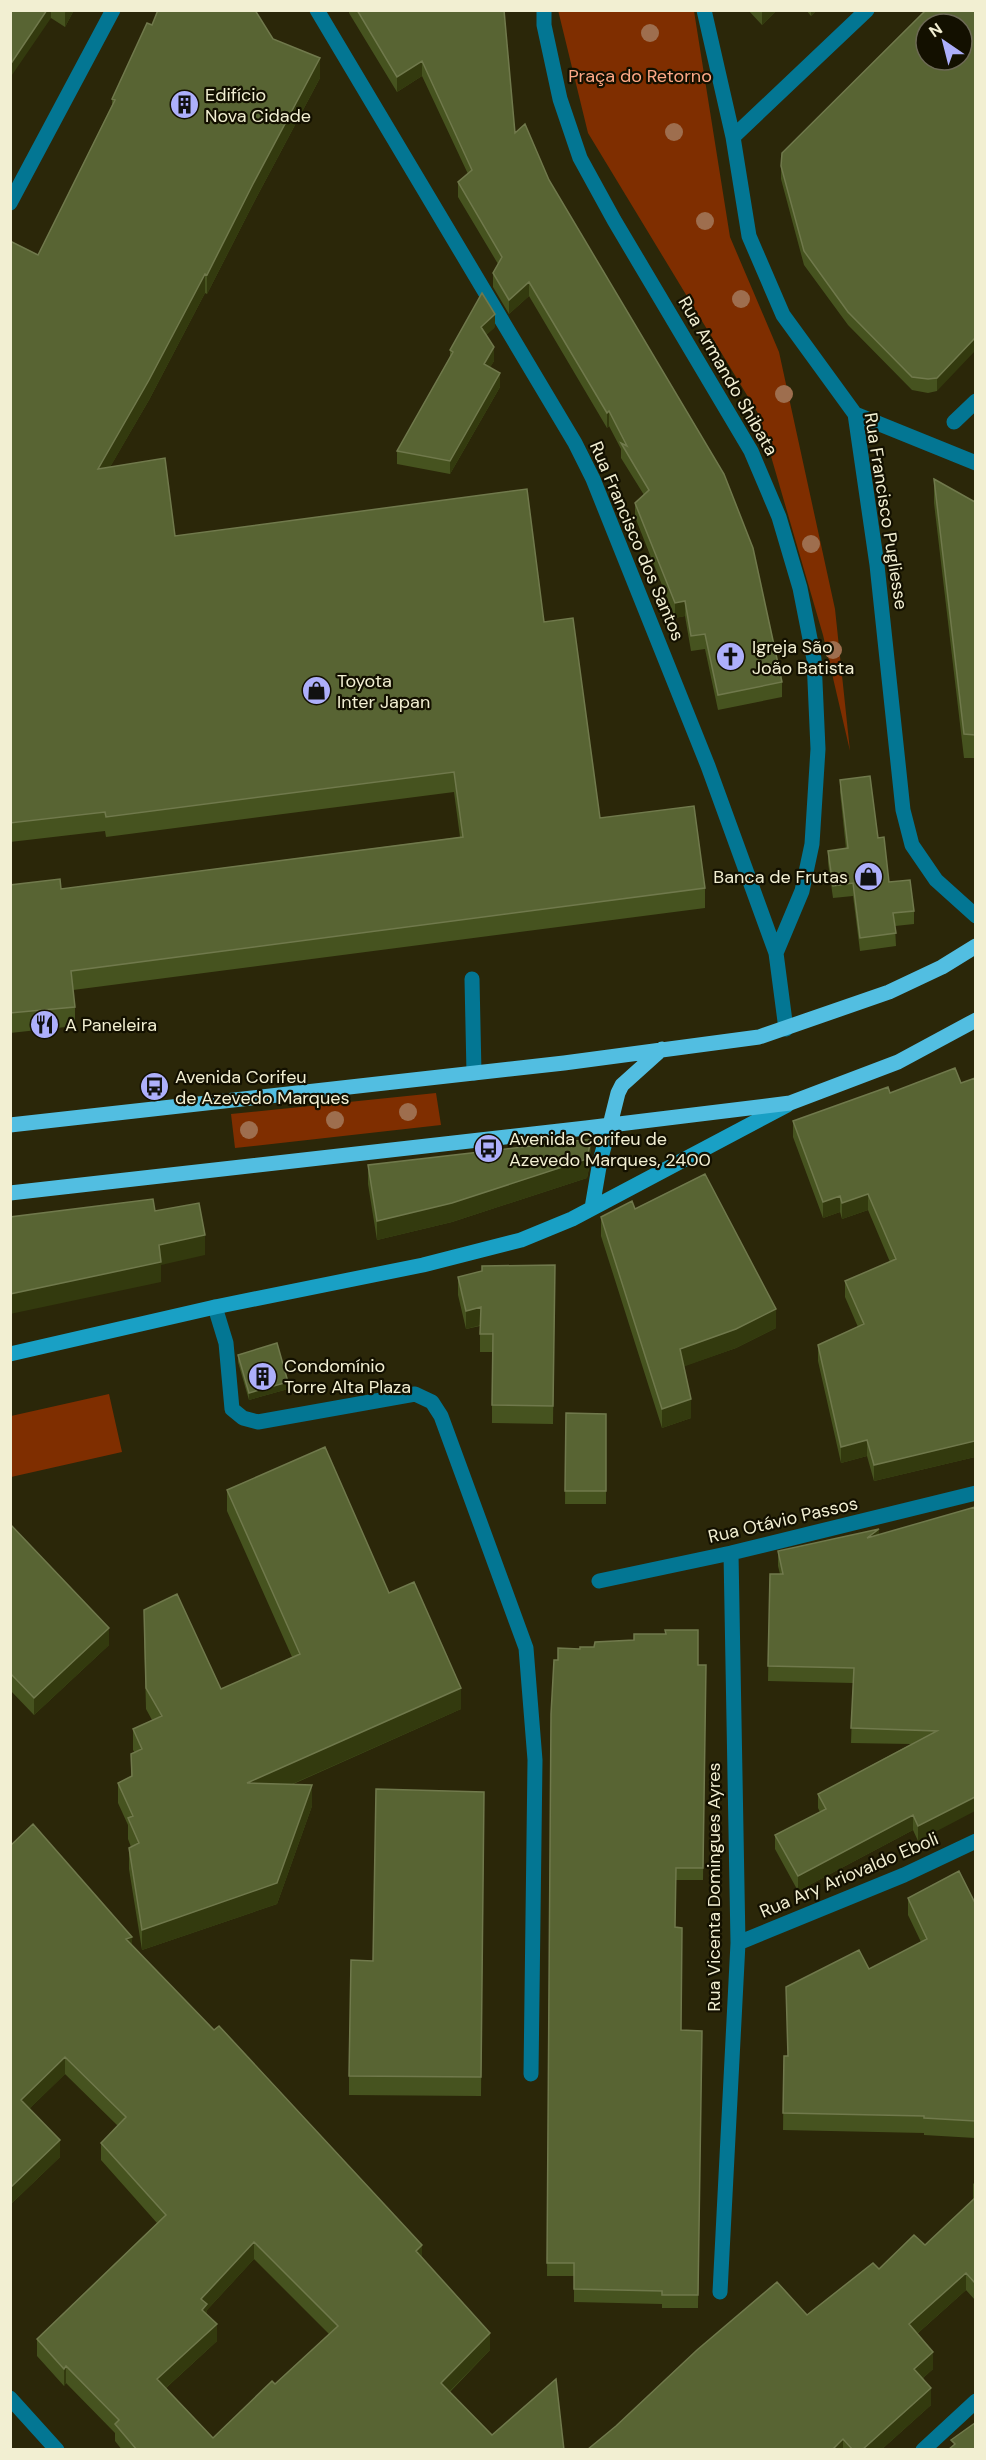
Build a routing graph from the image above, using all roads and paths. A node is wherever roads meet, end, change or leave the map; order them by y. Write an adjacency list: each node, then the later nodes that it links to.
1 (113, 10): 7 (street)
2 (317, 10): 14 (street, Rua Francisco dos Santos)
3 (544, 10): 14 (street, Rua Armando Shibata)
4 (704, 10): 6 (street, Rua Francisco Pugliesse)
5 (867, 10): 6 (street)
6 (733, 137): 9 (street, Rua Francisco Pugliesse)
7 (10, 203)
8 (975, 401): 10 (street)
9 (855, 414): 11 (street); 12 (street, Rua Francisco Pugliesse)
10 (954, 422)
11 (975, 463)
12 (975, 916)
13 (975, 946): 17 (main road)
14 (776, 953): 17 (street, Rua Francisco dos Santos)
15 (472, 979): 19 (street)
16 (975, 1020): 20 (main road)
17 (786, 1029): 18 (main road)
18 (662, 1049): 19 (main road); 22 (main road)
19 (474, 1073): 21 (main road)
20 (790, 1103): 22 (main road); 24 (main road)
21 (10, 1125)
22 (609, 1125): 23 (main road); 24 (main road)
23 (10, 1193)
24 (592, 1208): 25 (main road)
25 (215, 1307): 26 (main road); 32 (street)
26 (10, 1354)
27 (975, 1493): 28 (street, Rua Otávio Passos)
28 (731, 1553): 29 (street, Rua Otávio Passos); 31 (street, Rua Vicenta Domingues Ayres)
29 (599, 1581)
30 (975, 1841): 31 (street, Rua Ary Ariovaldo Eboli)
31 (738, 1943): 33 (street, Rua Vicenta Domingues Ayres)
32 (531, 2074)
33 (720, 2292)
34 (10, 2398): 36 (street)
35 (975, 2401): 37 (street)
36 (50, 2447)
37 (923, 2450)

